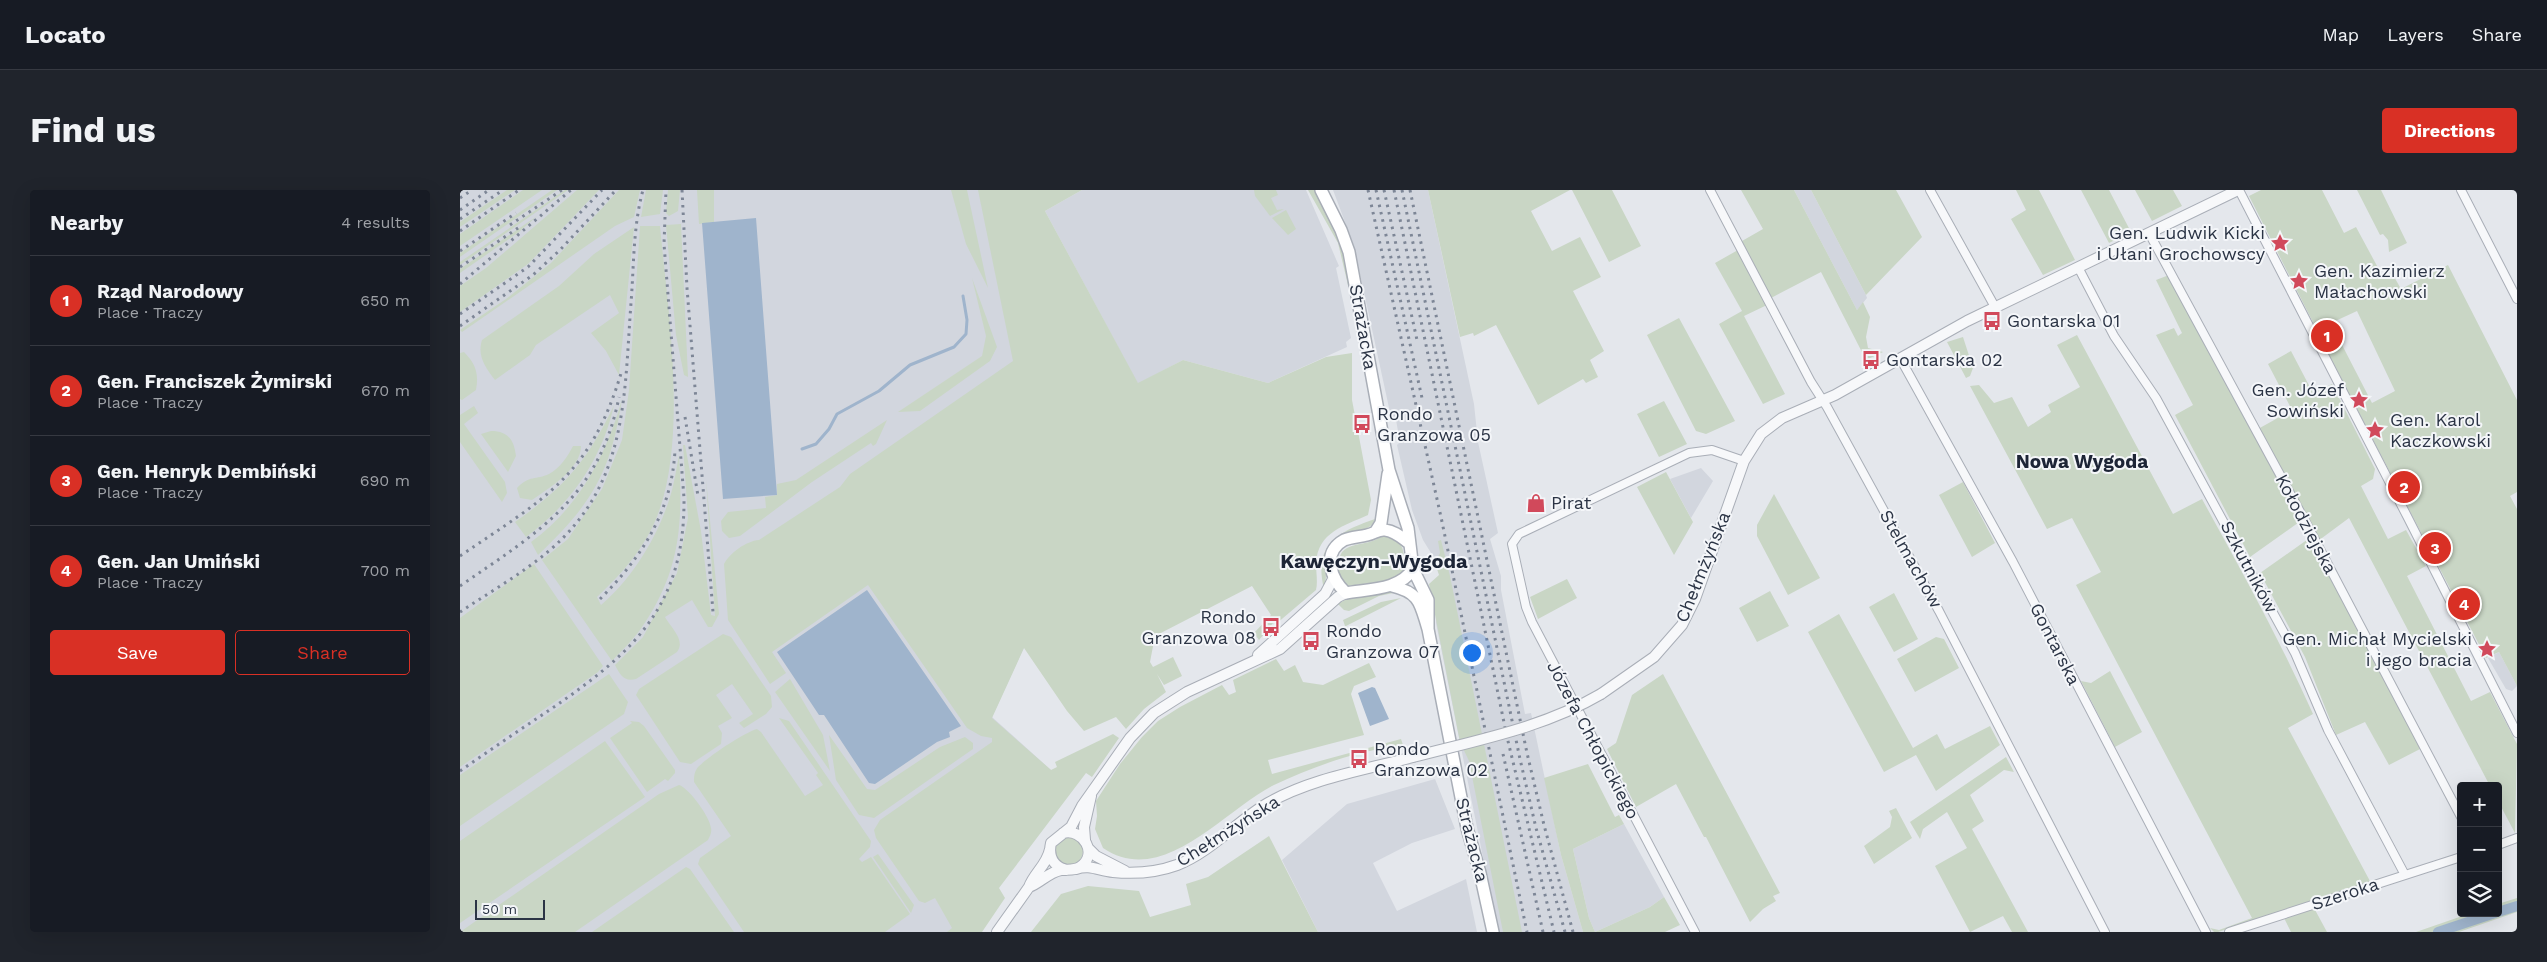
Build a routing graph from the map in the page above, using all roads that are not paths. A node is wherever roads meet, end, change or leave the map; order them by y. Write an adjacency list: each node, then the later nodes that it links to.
1 (1321, 190): 13 (main road, Strażacka)
2 (1710, 190): 11 (street, Stelmachów)
3 (1930, 190): 9 (street)
4 (2238, 190): 6 (street, Chełmżyńska); 22 (street)
5 (2462, 190): 8 (street)
6 (2149, 233): 7 (street, Chełmżyńska); 24 (street, Kołodziejska)
7 (2078, 267): 9 (street, Chełmżyńska); 33 (street, Szkutników)
8 (2517, 299)
9 (1995, 307): 10 (street, Chełmżyńska)
10 (1900, 358): 11 (street, Chełmżyńska); 39 (street, Gontarska)
11 (1824, 401): 12 (street, Chełmżyńska); 38 (street, Stelmachów)
12 (1744, 461): 32 (street, Chełmżyńska, bridge); 37 (street, Józefa Chłopickiego)
13 (1389, 470): 14 (main road, Strażacka); 15 (main road, Strażacka)
14 (1376, 531): 15 (main road); 17 (main road)
15 (1409, 543): 16 (main road)
16 (1413, 569): 18 (main road); 20 (main road, Strażacka)
17 (1333, 578): 19 (main road); 21 (street)
18 (1392, 586): 19 (main road); 20 (main road, Strażacka)
19 (1346, 593): 21 (street)
20 (1428, 630): 36 (main road, Strażacka)
21 (1254, 659): 23 (street)
22 (2517, 734)
23 (1092, 795): 25 (street); 27 (street)
24 (2457, 809)
25 (1062, 833): 27 (street); 29 (street)
26 (2517, 838): 28 (street)
27 (1087, 844): 31 (street); 32 (street, Chełmżyńska)
28 (2502, 844)
29 (1050, 848): 31 (street); 34 (street, Chełmżyńska)
30 (2457, 858): 33 (street, Szeroka)
31 (1071, 870): 32 (street, Chełmżyńska); 34 (street, Chełmżyńska)
32 (1126, 871)
33 (2405, 875): 40 (street, Szeroka)
34 (1029, 887): 35 (street, Chełmżyńska)
35 (997, 932)
36 (1493, 932)
37 (1695, 932)
38 (2106, 932)
39 (2206, 932)
40 (2230, 932)

